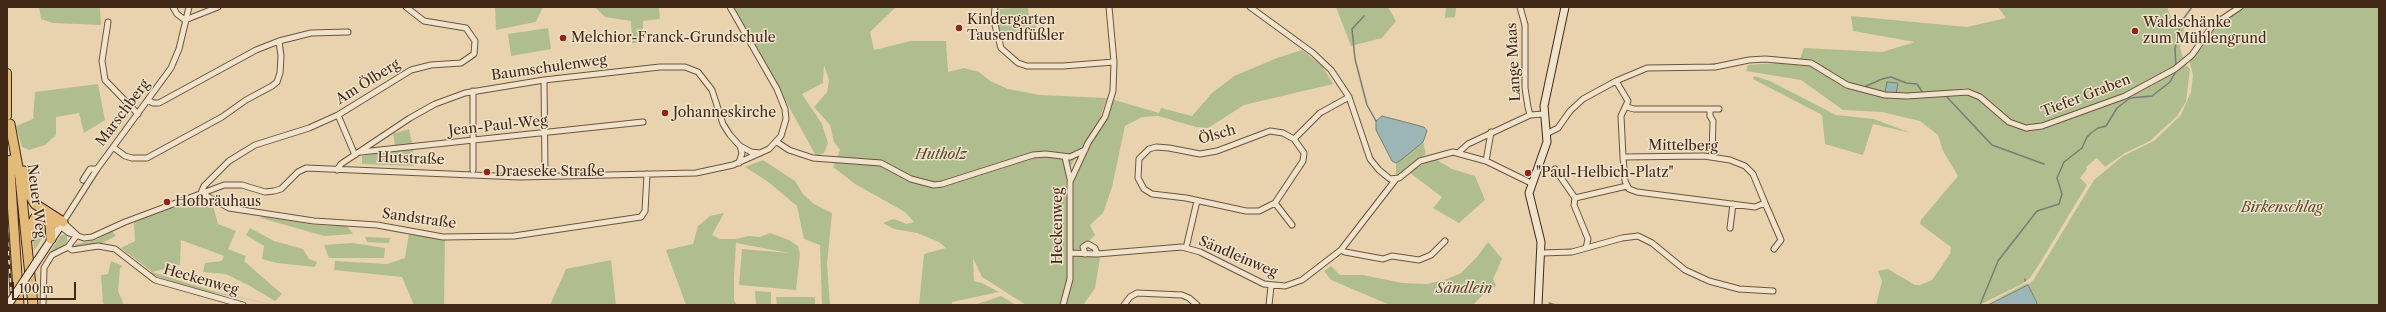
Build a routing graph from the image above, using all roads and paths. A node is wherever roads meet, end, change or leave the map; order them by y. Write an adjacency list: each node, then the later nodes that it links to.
1 (173, 7): 12 (street)
2 (189, 7): 12 (street, Marschberg)
3 (218, 7): 12 (street)
4 (406, 7): 29 (street, Am Ölberg)
5 (730, 7): 39 (street)
6 (996, 7): 16 (street)
7 (1109, 7): 16 (street, Heckenweg)
8 (1250, 7): 21 (street)
9 (1520, 7): 30 (street, Lange Maas)
10 (1564, 7): 28 (street)
11 (2240, 7): 19 (street, Tiefer Graben)
12 (185, 20): 22 (street, Marschberg)
13 (108, 22): 27 (street)
14 (348, 32): 15 (street)
15 (279, 41): 22 (street); 42 (street)
16 (1114, 62): 43 (street, Heckenweg)
17 (7, 73): 26 (main road)
18 (544, 80): 20 (street, Baumschulenweg); 34 (street); 40 (street, Baumschulenweg)
19 (1616, 81): 23 (street); 35 (street, Tiefer Graben)
20 (473, 91): 38 (street); 44 (street, Baumschulenweg)
21 (1349, 97): 37 (street); 60 (street)
22 (148, 100): 27 (street, Marschberg)
23 (1627, 107): 24 (street); 50 (street)
24 (1710, 109): 25 (street); 48 (street)
25 (1719, 109)
26 (7, 111): 31 (main road)
27 (138, 114): 42 (street, Marschberg)
28 (1544, 114): 30 (street, Lange Maas); 35 (street)
29 (338, 115): 47 (street); 65 (street, Am Ölberg)
30 (1530, 116): 33 (street, Lange Maas)
31 (8, 120): 41 (highway)
32 (641, 122): 34 (street, Jean-Paul-Weg)
33 (1491, 132): 45 (street, Lange Maas); 52 (street)
34 (545, 133): 38 (street, Jean-Paul-Weg); 58 (street)
35 (1548, 133): 63 (street)
36 (7, 134): 51 (highway)
37 (1294, 139): 67 (street, Ölsch); 68 (street)
38 (473, 141): 44 (street, Jean-Paul-Weg); 57 (street)
39 (777, 142): 46 (street, Hutstraße); 49 (street)
40 (740, 146): 46 (street); 53 (street)
41 (15, 148): 72 (highway); 87 (highway, Neuer Weg)
42 (113, 148): 54 (street, Marschberg)
43 (1085, 150): 49 (street); 62 (street, Heckenweg)
44 (362, 151): 47 (street, Baumschulenweg)
45 (1459, 152): 52 (street); 60 (street, Sändleinweg)
46 (761, 153): 53 (street, Hutstraße)
47 (355, 155): 56 (street, Baumschulenweg)
48 (1712, 156): 50 (street, Mittelberg); 69 (street, Mittelberg)
49 (1065, 157): 62 (street)
50 (1623, 157): 64 (street)
51 (11, 160): 89 (highway); 93 (highway, Neuer Weg)
52 (1486, 161): 63 (street)
53 (739, 163): 59 (street, Hutstraße)
54 (97, 168): 61 (street); 72 (street, Marschberg)
55 (1555, 169): 66 (street)
56 (337, 170): 59 (street, Hutstraße); 65 (street, Hutstraße)
57 (473, 170)
58 (545, 171)
59 (647, 174): 65 (street, Sandstraße)
60 (1396, 179): 82 (street, Sändleinweg)
61 (83, 180)
62 (1070, 182): 84 (street, Heckenweg)
63 (1531, 183): 83 (street)
64 (1627, 186): 66 (street); 70 (street)
65 (201, 193): 75 (street, Hutstraße)
66 (1575, 198): 80 (street)
67 (1197, 201): 68 (street, Ölsch); 79 (street)
68 (1275, 203): 73 (street)
69 (1765, 203): 70 (street); 81 (street, Mittelberg)
70 (1733, 204): 74 (street)
71 (45, 218): 72 (highway); 76 (highway); 87 (highway)
72 (62, 224): 75 (street, Hutstraße); 76 (street)
73 (1292, 225)
74 (1730, 228)
75 (77, 235): 78 (street)
76 (51, 239): 87 (street)
77 (1445, 241): 82 (street)
78 (68, 247): 95 (street); 96 (street, Heckenweg)
79 (1186, 248): 86 (street, Sändleinweg); 88 (street, Sändleinweg)
80 (1586, 248): 83 (street); 90 (street)
81 (1774, 249)
82 (1341, 250): 88 (street, Sändleinweg)
83 (1542, 252): 101 (street)
84 (1070, 253): 85 (street, Sändleinweg); 97 (street, Heckenweg)
85 (1085, 254): 86 (street, Sändleinweg); 86 (street)
86 (1098, 254)
87 (33, 261): 89 (street, bridge); 94 (highway, Neuer Weg)
88 (1271, 286): 100 (street)
89 (20, 289): 91 (street, bridge); 92 (highway)
90 (1773, 291)
91 (8, 305)
92 (19, 305)
93 (28, 305)
94 (33, 305)
95 (44, 305)
96 (243, 305)
97 (1063, 305)
98 (1124, 305): 99 (street)
99 (1197, 305)
100 (1269, 305)
101 (1538, 305)

